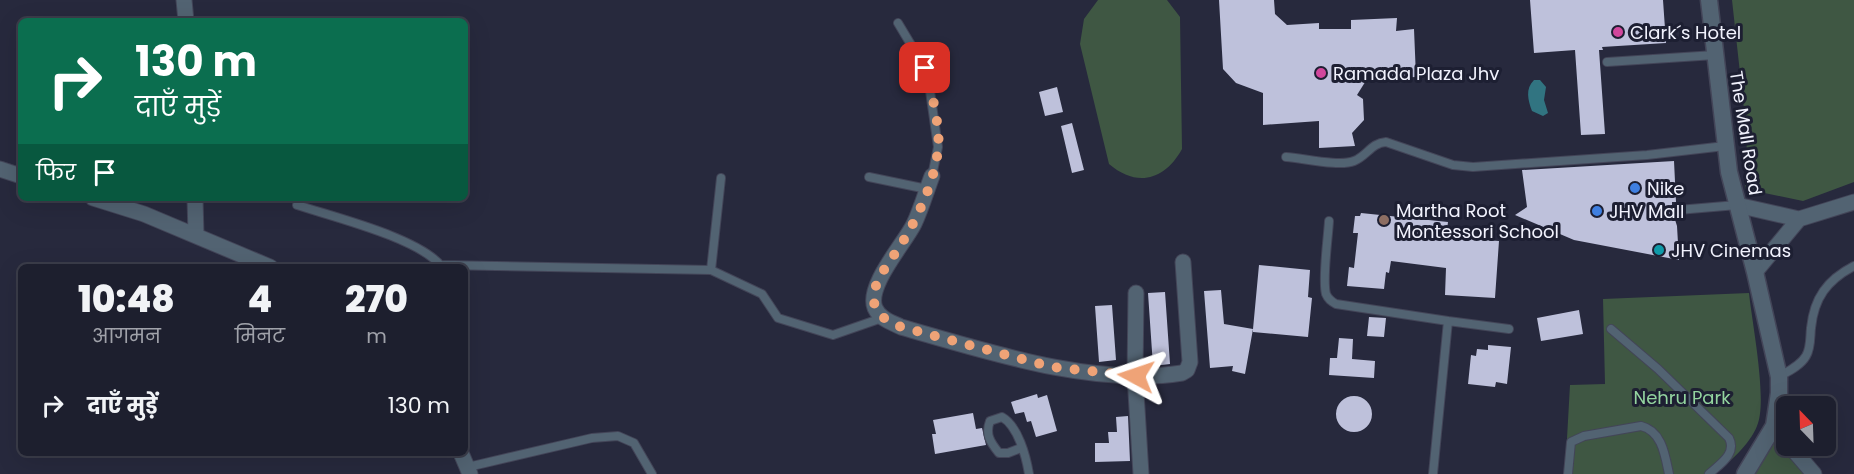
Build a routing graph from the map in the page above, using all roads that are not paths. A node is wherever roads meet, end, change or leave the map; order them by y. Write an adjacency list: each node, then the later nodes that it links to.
1 (184, 0): 3 (street)
2 (1709, 0): 5 (street, The Mall Road)
3 (186, 18)
4 (898, 23): 13 (lane)
5 (1715, 55): 6 (lane); 7 (street, The Mall Road)
6 (1607, 62)
7 (1725, 146): 8 (lane); 18 (street, The Mall Road)
8 (1286, 157)
9 (0, 169): 10 (street)
10 (18, 175)
11 (869, 177): 13 (lane)
12 (721, 178): 28 (lane)
13 (930, 182): 31 (street)
14 (103, 201): 22 (street)
15 (195, 201): 22 (street)
16 (1854, 202): 20 (street)
17 (297, 205): 25 (lane)
18 (1737, 205): 19 (lane); 20 (street); 29 (street, The Mall Road)
19 (1678, 210)
20 (1799, 219): 29 (street)
21 (1329, 221): 32 (lane)
22 (196, 235): 24 (street)
23 (1183, 262): 35 (street)
24 (263, 264)
25 (439, 264)
26 (468, 266): 28 (lane)
27 (1854, 266): 36 (lane)
28 (711, 270): 31 (lane)
29 (1755, 272): 36 (street, The Mall Road)
30 (1136, 293): 35 (street)
31 (882, 318): 35 (street)
32 (1448, 321): 33 (lane); 45 (lane)
33 (1509, 329)
34 (1611, 329): 48 (lane)
35 (1136, 376): 44 (street)
36 (1779, 377): 37 (street, The Mall Road)
37 (1774, 426): 38 (street); 49 (street, The Mall Road)
38 (1776, 428)
39 (1021, 448): 39 (lane); 43 (lane)
40 (1799, 456): 50 (street)
41 (466, 465): 42 (lane)
42 (652, 474)
43 (1029, 474)
44 (1141, 474)
45 (1433, 474)
46 (1568, 474): 47 (lane)
47 (1669, 474)
48 (1709, 474)
49 (1745, 474)
50 (1814, 474)

